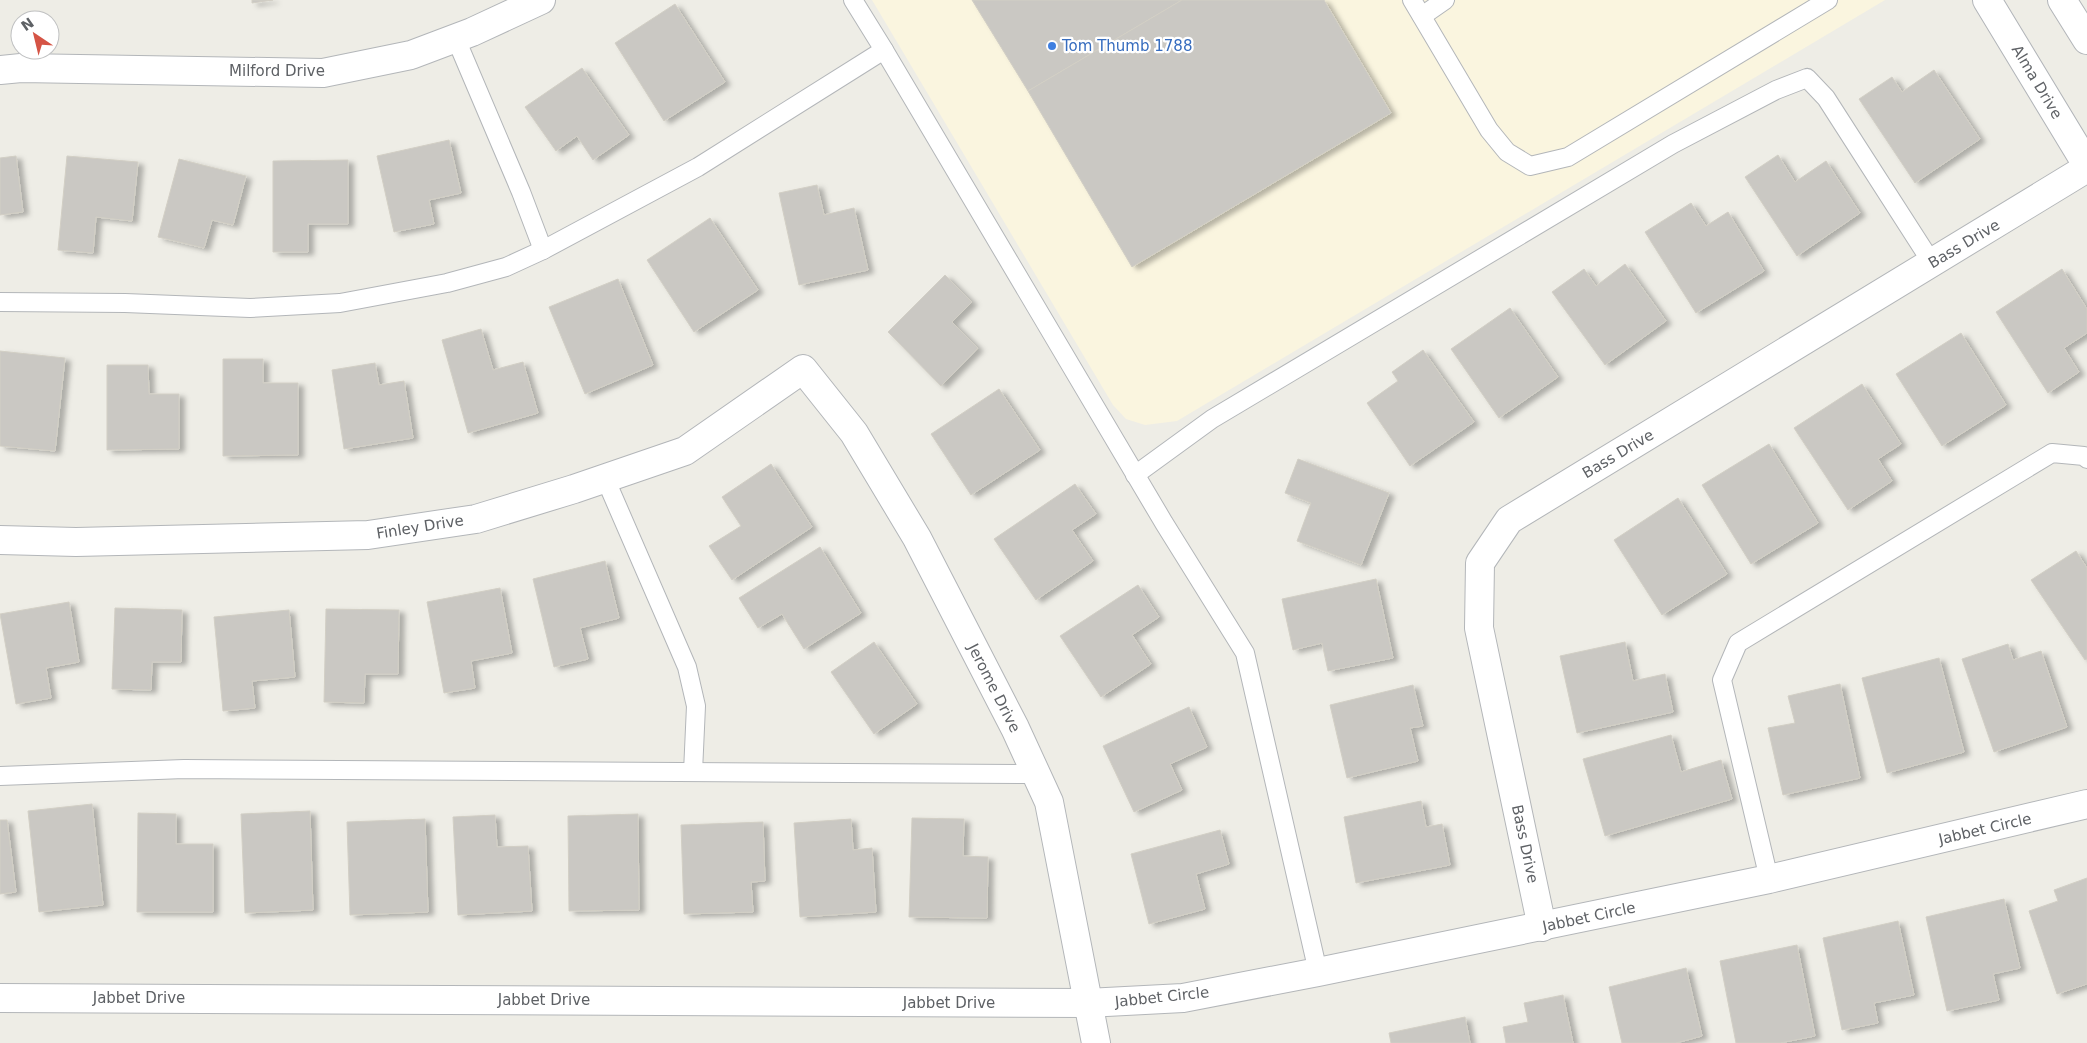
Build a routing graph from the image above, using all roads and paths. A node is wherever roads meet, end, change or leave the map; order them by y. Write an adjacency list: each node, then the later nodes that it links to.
1 (540, 0): 9 (street, Milford Drive)
2 (853, 0): 11 (lane)
3 (1412, 0): 8 (lane)
4 (1445, 0): 8 (lane)
5 (1828, 0): 8 (lane)
6 (1987, 0): 13 (street, Alma Drive)
7 (2062, 0): 10 (street)
8 (1422, 16)
9 (456, 39): 12 (street, Milford Drive); 15 (lane)
10 (2087, 40)
11 (884, 50): 15 (lane); 20 (lane)
12 (0, 70)
13 (2087, 164)
14 (2087, 168): 16 (street, Bass Drive)
15 (543, 250): 17 (lane)
16 (1932, 263): 20 (lane); 28 (street, Bass Drive)
17 (0, 302)
18 (803, 369): 21 (street, Finley Drive); 24 (street, Jerome Drive)
19 (2087, 459): 27 (lane)
20 (1135, 475): 29 (lane)
21 (605, 478): 22 (street, Finley Drive); 23 (lane)
22 (0, 540)
23 (693, 772): 24 (lane); 25 (lane)
24 (1036, 774): 31 (street, Jerome Drive)
25 (0, 776)
26 (2087, 804): 27 (street, Jabbet Circle)
27 (1769, 879): 28 (street, Jabbet Circle)
28 (1542, 927): 29 (street, Jabbet Circle)
29 (1318, 972): 31 (street, Jabbet Circle)
30 (0, 998): 31 (street, Jabbet Drive)
31 (1087, 1004): 32 (street, Jerome Drive)
32 (1096, 1043)

